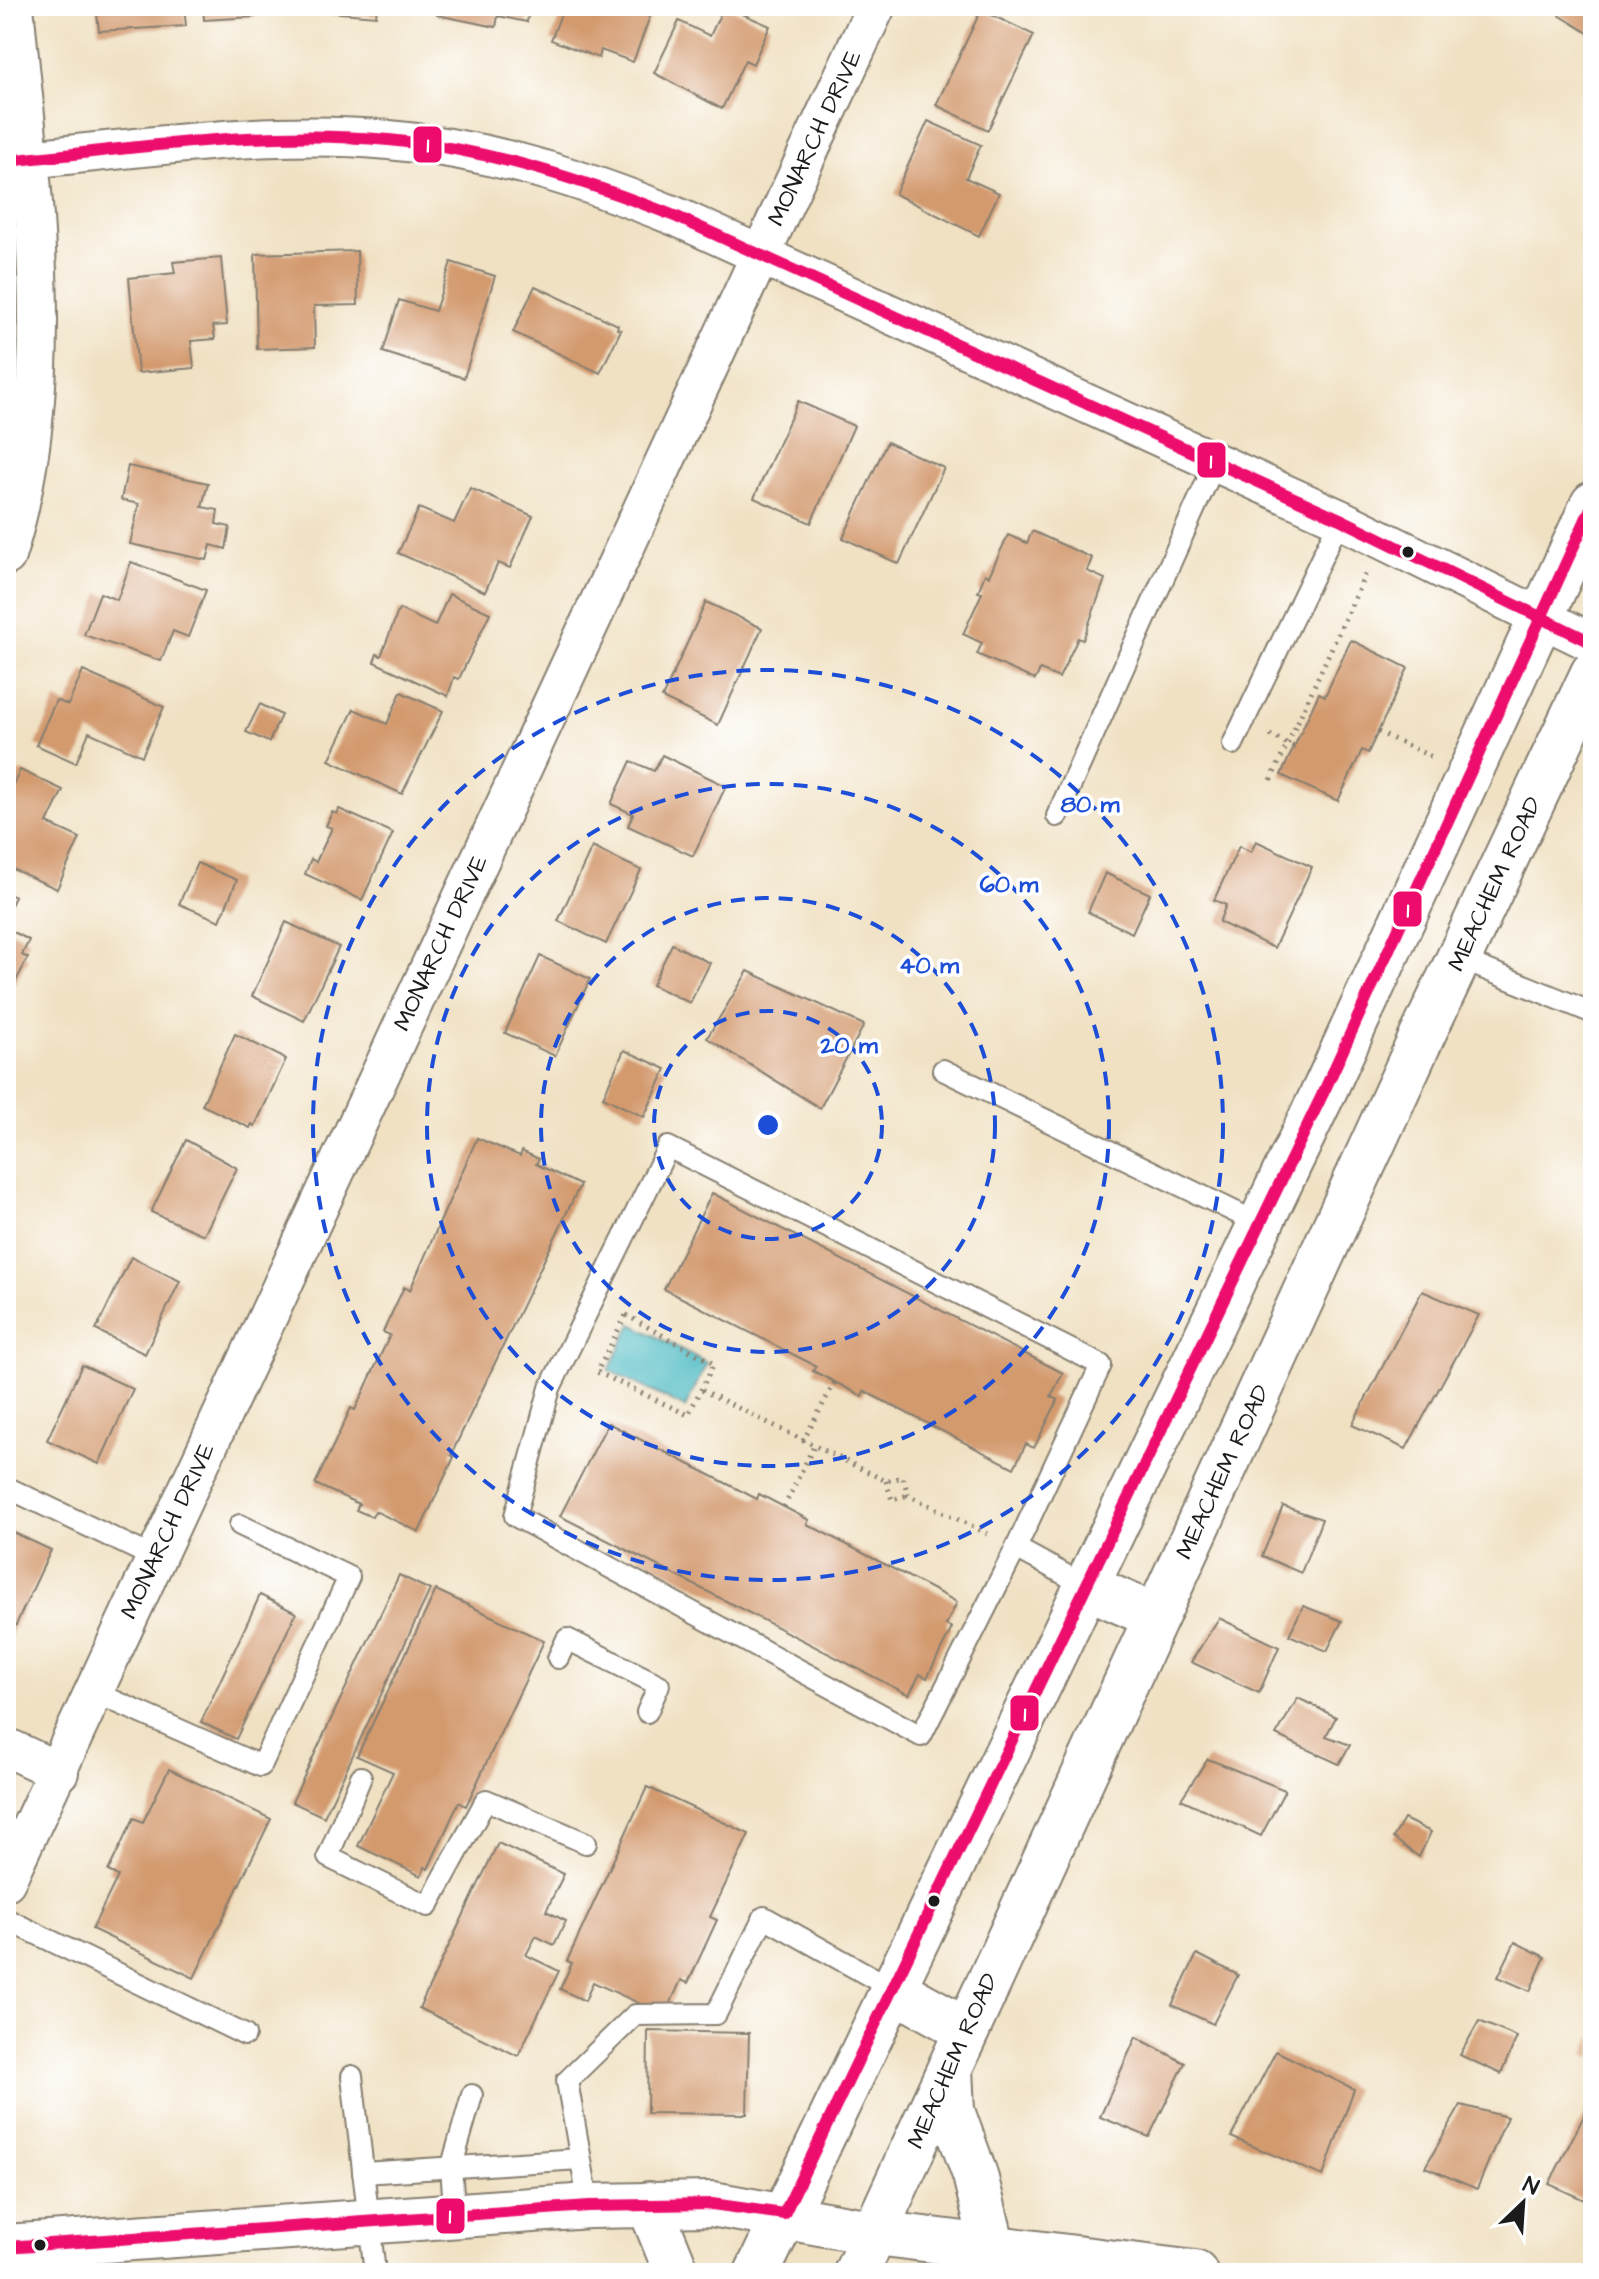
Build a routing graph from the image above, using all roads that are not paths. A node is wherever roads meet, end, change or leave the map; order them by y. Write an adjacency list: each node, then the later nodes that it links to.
1 (14, 6): 3 (street)
2 (876, 6): 4 (street, MONARCH DRIVE)
3 (17, 160): 4 (street); 8 (street)
4 (760, 255): 5 (street); 23 (street, MONARCH DRIVE)
5 (1216, 461): 7 (street); 13 (lane)
6 (1593, 504): 9 (street)
7 (1340, 519): 9 (street); 12 (lane)
8 (6, 556)
9 (1539, 618): 10 (street); 17 (street)
10 (1593, 643)
11 (1593, 673): 14 (street, MEACHEM ROAD)
12 (1233, 744)
13 (1057, 816)
14 (1460, 959): 15 (lane); 18 (street, MEACHEM ROAD)
15 (1593, 1013)
16 (943, 1070): 19 (lane)
17 (1326, 1087): 18 (street); 19 (street)
18 (1386, 1116): 25 (street, MEACHEM ROAD)
19 (1260, 1224): 24 (street)
20 (6, 1487): 23 (lane)
21 (240, 1525): 27 (lane)
22 (1016, 1548): 22 (lane); 24 (lane)
23 (155, 1558): 27 (street, MONARCH DRIVE)
24 (1086, 1586): 25 (street); 35 (street)
25 (1156, 1617): 37 (street, MEACHEM ROAD)
26 (558, 1658): 28 (lane)
27 (94, 1692): 30 (street, MONARCH DRIVE)
28 (647, 1712)
29 (6, 1747): 30 (street)
30 (59, 1772): 33 (street, MONARCH DRIVE)
31 (361, 1777): 32 (lane)
32 (586, 1843)
33 (6, 1881)
34 (6, 1919): 36 (lane)
35 (893, 1989): 37 (street); 40 (lane); 45 (street)
36 (245, 2035)
37 (959, 2049): 48 (street, MEACHEM ROAD); 50 (street)
38 (352, 2076): 42 (lane)
39 (472, 2095): 41 (lane)
40 (580, 2159): 41 (lane); 44 (lane)
41 (451, 2169): 42 (lane); 46 (lane)
42 (363, 2173): 47 (lane)
43 (649, 2204): 44 (street); 45 (street); 53 (street)
44 (589, 2206): 46 (street)
45 (784, 2214): 48 (street); 54 (street)
46 (455, 2217): 47 (street)
47 (368, 2220): 49 (street); 52 (lane)
48 (876, 2233): 50 (street); 55 (street, MEACHEM ROAD)
49 (6, 2247)
50 (986, 2261): 51 (street)
51 (1082, 2265): 56 (street)
52 (375, 2273)
53 (677, 2273)
54 (757, 2273)
55 (856, 2273)
56 (1195, 2273)

